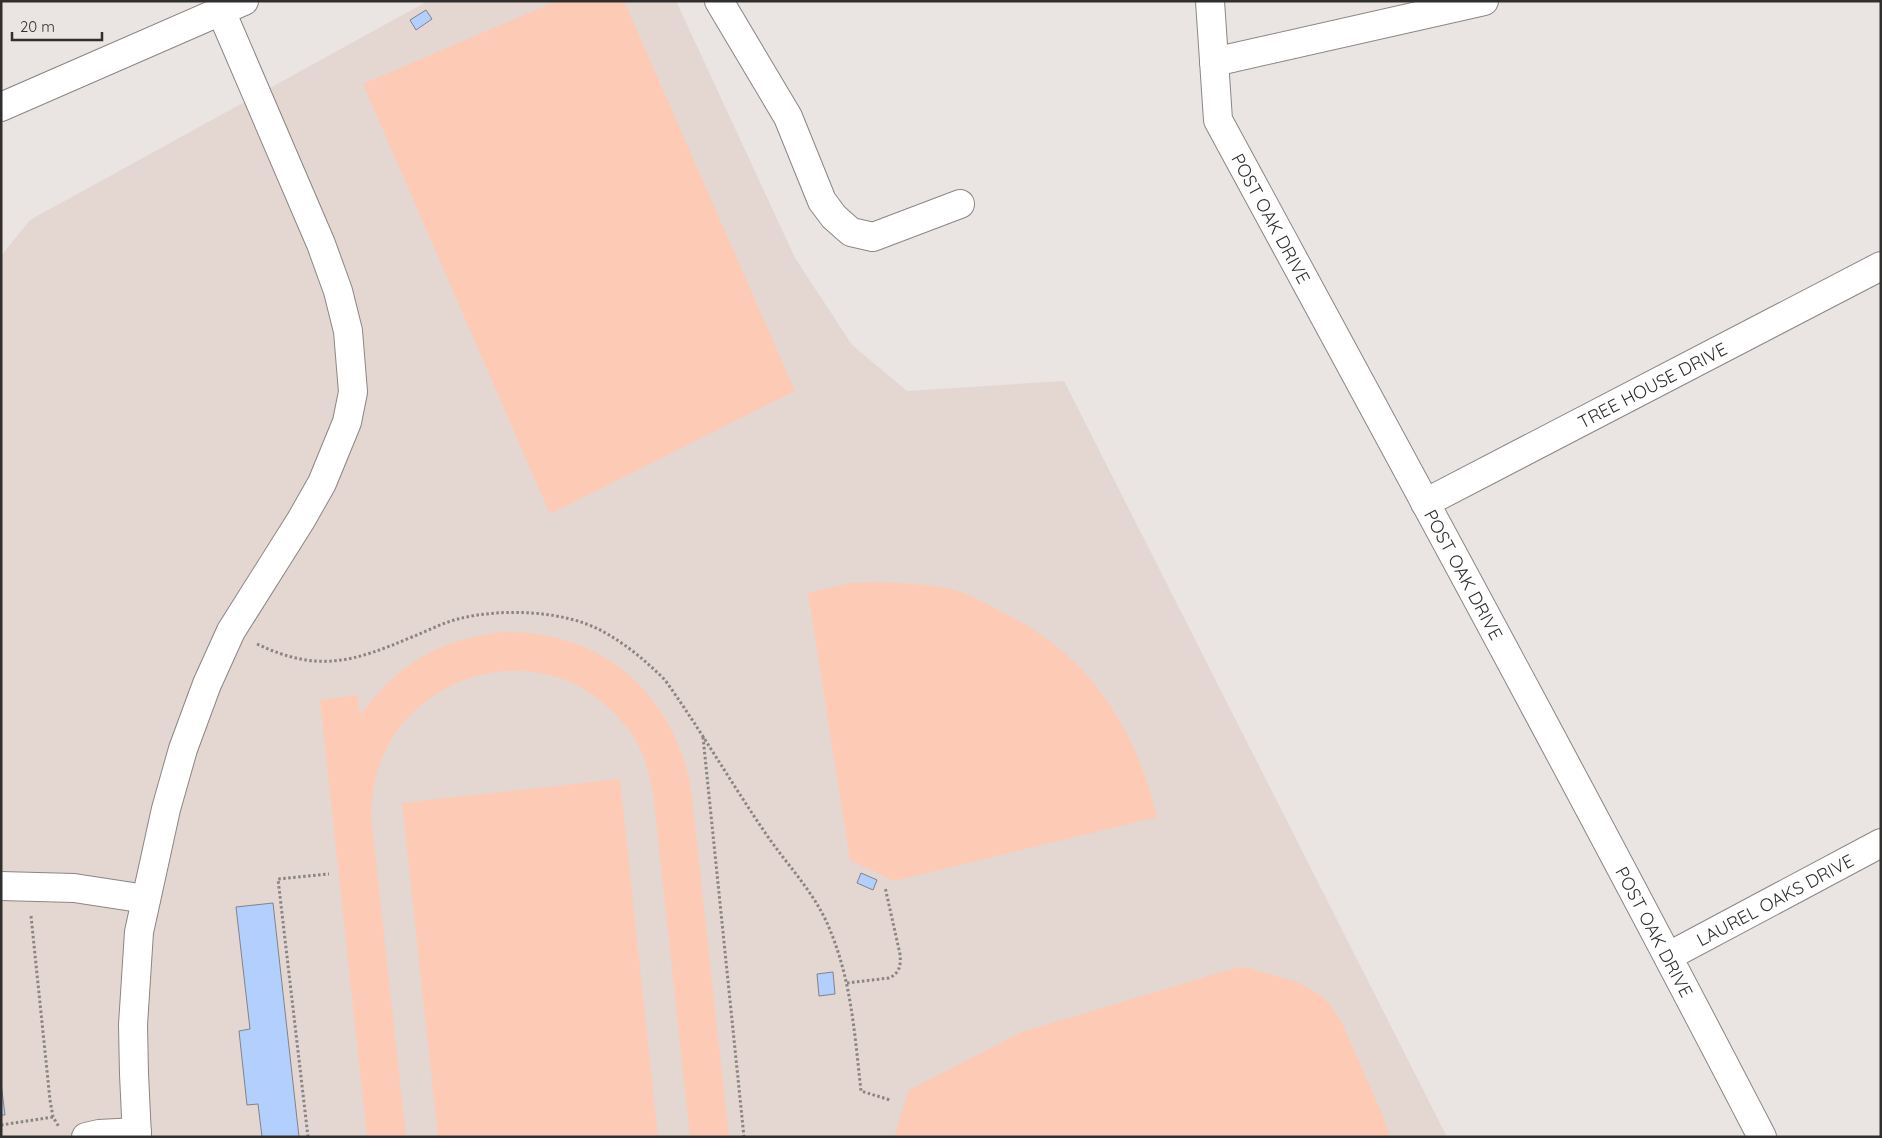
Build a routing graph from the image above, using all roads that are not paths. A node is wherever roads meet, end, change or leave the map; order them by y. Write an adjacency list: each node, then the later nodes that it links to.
1 (719, 1): 7 (street)
2 (1210, 1): 5 (street, POST OAK DRIVE)
3 (1484, 1): 5 (street)
4 (233, 6): 6 (street); 12 (street)
5 (1214, 62): 9 (street, POST OAK DRIVE)
6 (1, 107)
7 (960, 204)
8 (1881, 266): 9 (street, TREE HOUSE DRIVE)
9 (1424, 502): 13 (street, POST OAK DRIVE)
10 (1881, 843): 13 (street, LAUREL OAKS DRIVE)
11 (14, 886): 12 (street)
12 (146, 899): 15 (street)
13 (1669, 956): 16 (street, POST OAK DRIVE)
14 (73, 1134): 15 (street)
15 (137, 1134)
16 (1762, 1137)

